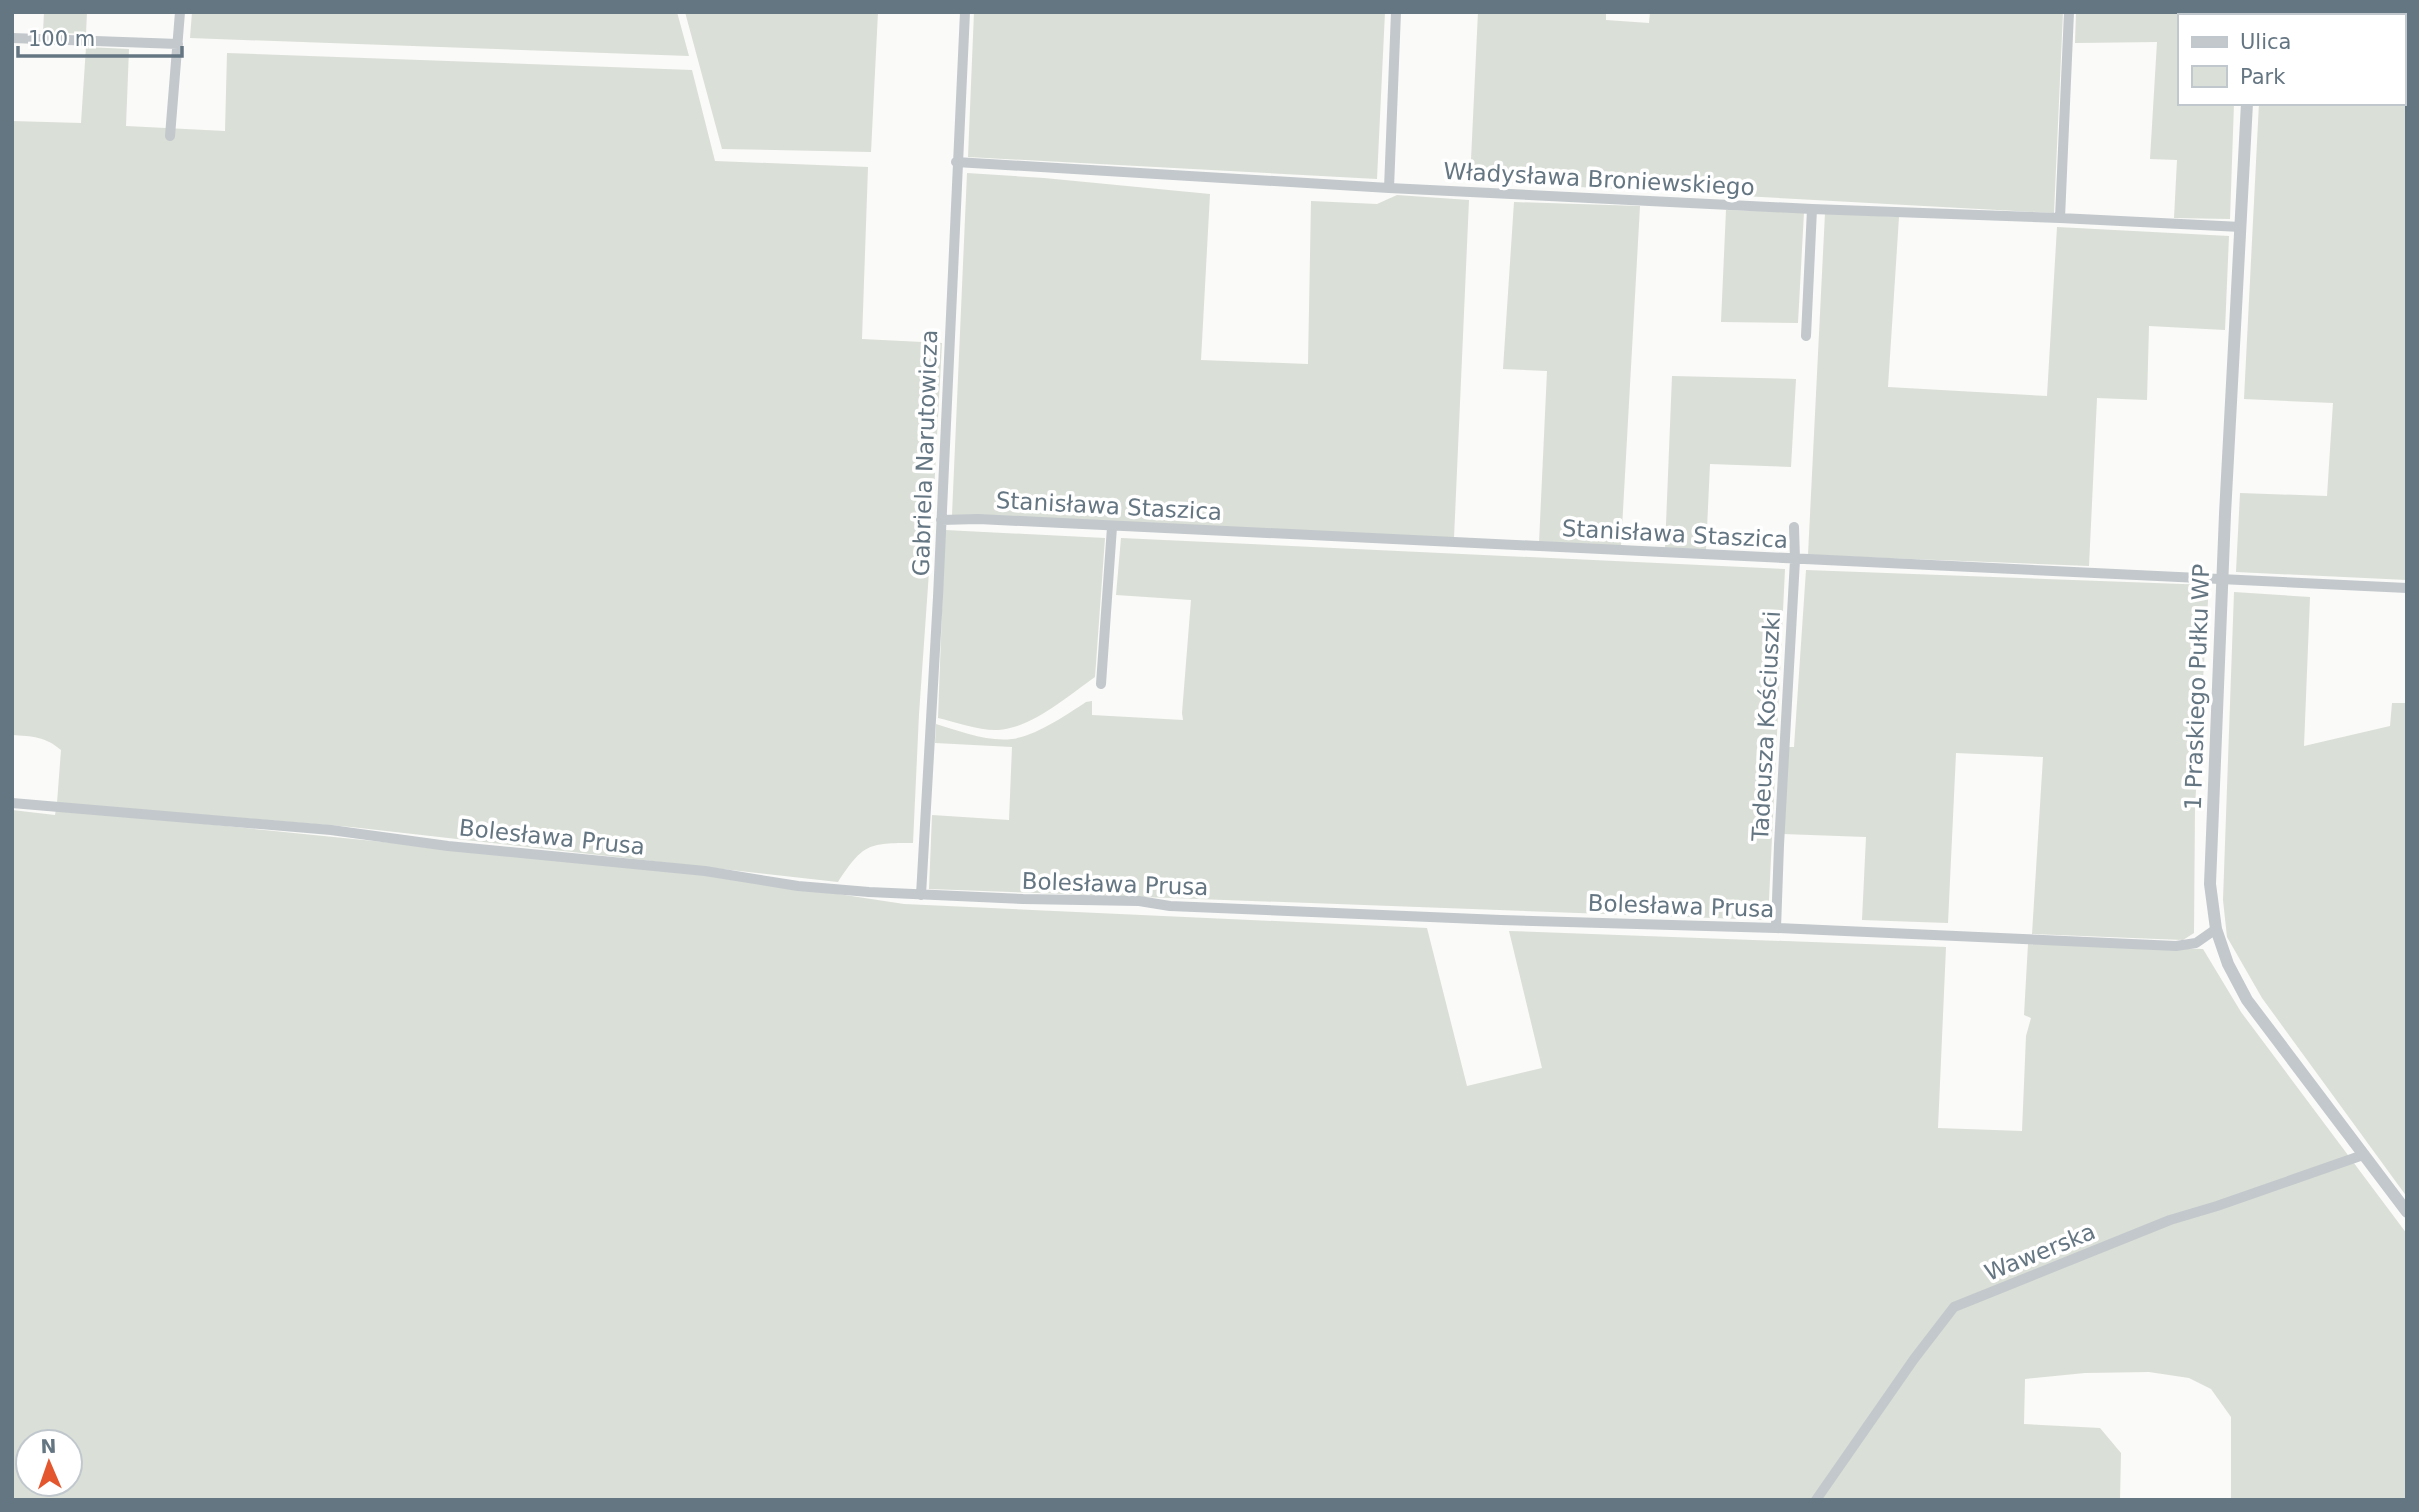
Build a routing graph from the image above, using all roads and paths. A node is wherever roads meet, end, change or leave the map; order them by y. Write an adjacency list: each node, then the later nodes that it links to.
1 (180, 12): 6 (street)
2 (965, 12): 9 (street, Gabriela Narutowicza)
3 (1396, 12): 10 (street)
4 (2068, 12): 12 (street)
5 (12, 38): 6 (street)
6 (178, 44): 8 (street)
7 (2246, 105): 13 (street, 1 Praskiego Pułku WP)
8 (170, 136)
9 (957, 162): 10 (street, Władysława Broniewskiego); 15 (street, Gabriela Narutowicza)
10 (1389, 188): 11 (street, Władysława Broniewskiego)
11 (1812, 209): 12 (street, Władysława Broniewskiego); 14 (street)
12 (2060, 218): 13 (street, Władysława Broniewskiego)
13 (2241, 227): 19 (street, 1 Praskiego Pułku WP)
14 (1806, 336)
15 (941, 520): 16 (street, Stanisława Staszica); 23 (street, Gabriela Narutowicza)
16 (1112, 527): 18 (street, Stanisława Staszica); 21 (street)
17 (1794, 527): 18 (street, Tadeusza Kościuszki)
18 (1795, 560): 19 (street, Stanisława Staszica); 24 (street, Tadeusza Kościuszki)
19 (2223, 580): 20 (street, Stanisława Staszica); 25 (street, 1 Praskiego Pułku WP)
20 (2407, 588)
21 (1101, 684)
22 (12, 803): 23 (street, Bolesława Prusa)
23 (921, 895): 24 (street, Bolesława Prusa)
24 (1776, 928): 25 (street, Bolesława Prusa)
25 (2216, 929): 26 (street, 1 Praskiego Pułku WP)
26 (2363, 1155): 27 (street, 1 Praskiego Pułku WP); 28 (street, Wawerska)
27 (2407, 1212)
28 (1816, 1500)

